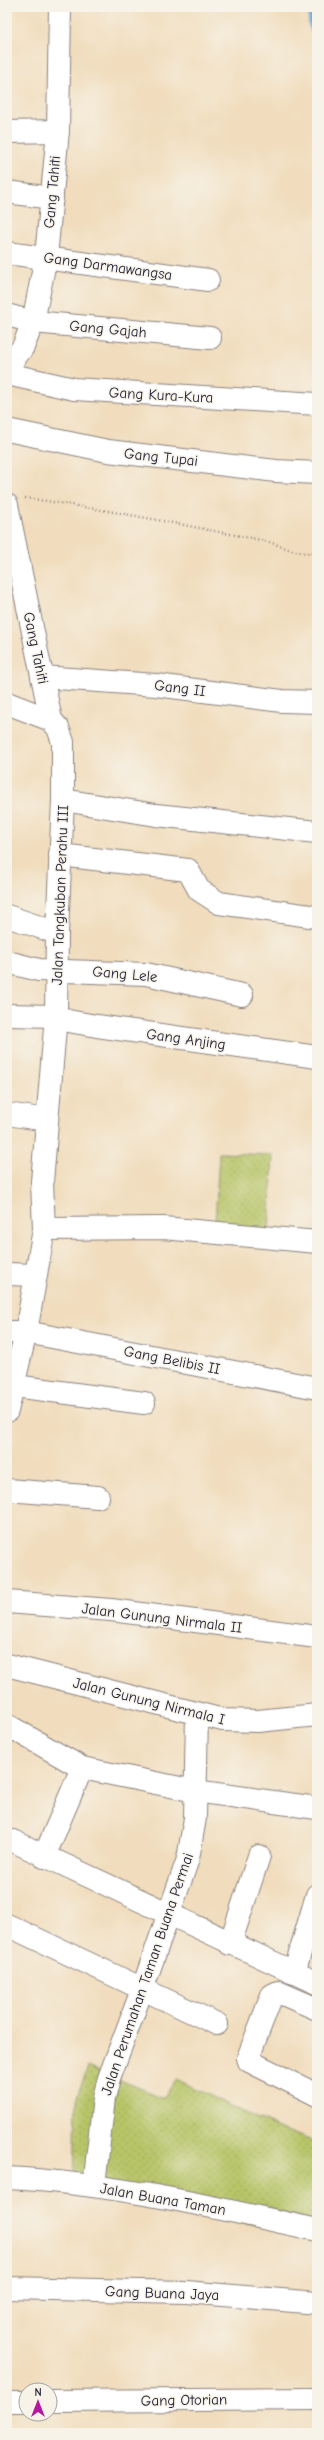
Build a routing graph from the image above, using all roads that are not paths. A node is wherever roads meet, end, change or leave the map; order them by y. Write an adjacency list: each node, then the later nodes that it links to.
1 (60, 7): 2 (street, Gang Tahiti)
2 (58, 131): 3 (street); 5 (street, Gang Tahiti)
3 (7, 132)
4 (7, 192): 5 (street)
5 (52, 198): 7 (street, Gang Tahiti)
6 (7, 253): 7 (street, Gang Darmawangsa)
7 (46, 257): 8 (street, Gang Darmawangsa); 10 (street, Gang Tahiti)
8 (208, 280)
9 (7, 315): 10 (street, Gang Gajah)
10 (33, 322): 11 (street, Gang Gajah); 12 (street, Gang Tahiti)
11 (210, 338)
12 (7, 368)
13 (7, 374): 14 (street, Gang Kura-Kura)
14 (317, 404)
15 (7, 430): 16 (street, Gang Tupai)
16 (317, 473)
17 (12, 501): 18 (street, Gang Tahiti)
18 (11, 536): 19 (street, Gang Tahiti)
19 (42, 677): 20 (street, Gang II); 22 (street, Gang Tahiti)
20 (317, 702)
21 (7, 703): 22 (street)
22 (51, 720): 23 (street, Jalan Tangkuban Perahu III)
23 (63, 800): 24 (street); 25 (street, Jalan Tangkuban Perahu III)
24 (317, 832)
25 (60, 855): 27 (street); 28 (street, Jalan Tangkuban Perahu III)
26 (7, 916): 28 (street)
27 (317, 917)
28 (57, 932): 30 (street, Jalan Tangkuban Perahu III)
29 (7, 962): 30 (street, Gang Lele)
30 (57, 969): 31 (street, Gang Lele); 33 (street, Jalan Tangkuban Perahu III)
31 (242, 995)
32 (7, 1015): 33 (street, Gang Anjing)
33 (56, 1016): 34 (street, Gang Anjing); 36 (street, Jalan Tangkuban Perahu III)
34 (317, 1057)
35 (7, 1114): 36 (street)
36 (47, 1120): 37 (street, Jalan Tangkuban Perahu III)
37 (44, 1229): 38 (street); 40 (street, Jalan Tangkuban Perahu III)
38 (317, 1242)
39 (7, 1274): 40 (street)
40 (36, 1275): 41 (street, Jalan Tangkuban Perahu III)
41 (17, 1332): 42 (street, Jalan Tangkuban Perahu III); 43 (street, Gang Belibis II)
42 (10, 1385): 44 (street); 45 (street, Jalan Tangkuban Perahu III)
43 (317, 1388)
44 (144, 1403)
45 (7, 1410)
46 (7, 1490): 47 (street)
47 (98, 1497)
48 (7, 1602): 49 (street, Jalan Gunung Nirmala II)
49 (317, 1637)
50 (7, 1665): 51 (street, Jalan Gunung Nirmala I)
51 (197, 1714): 52 (street, Jalan Gunung Nirmala I); 55 (street, Jalan Perumahan Taman Buana Permai)
52 (317, 1715)
53 (7, 1725): 54 (street)
54 (82, 1768): 55 (street); 59 (street)
55 (195, 1791): 56 (street); 61 (street, Jalan Perumahan Taman Buana Permai)
56 (317, 1808)
57 (14, 1841): 59 (street)
58 (259, 1856): 63 (street)
59 (44, 1857): 61 (street)
60 (317, 1895): 64 (street)
61 (169, 1914): 63 (street); 66 (street, Jalan Perumahan Taman Buana Permai)
62 (7, 1925): 66 (street)
63 (230, 1944): 64 (street)
64 (294, 1973): 65 (street)
65 (317, 1983)
66 (142, 1990): 68 (street); 71 (street, Jalan Perumahan Taman Buana Permai)
67 (317, 2009): 69 (street)
68 (217, 2024)
69 (317, 2095)
70 (7, 2178): 71 (street, Jalan Buana Taman)
71 (94, 2186): 72 (street, Jalan Buana Taman)
72 (317, 2230)
73 (7, 2288): 74 (street, Gang Buana Jaya)
74 (317, 2304)
75 (317, 2398): 78 (street, Gang Otorian)
76 (7, 2402): 77 (street)
77 (18, 2402)
78 (58, 2402)

